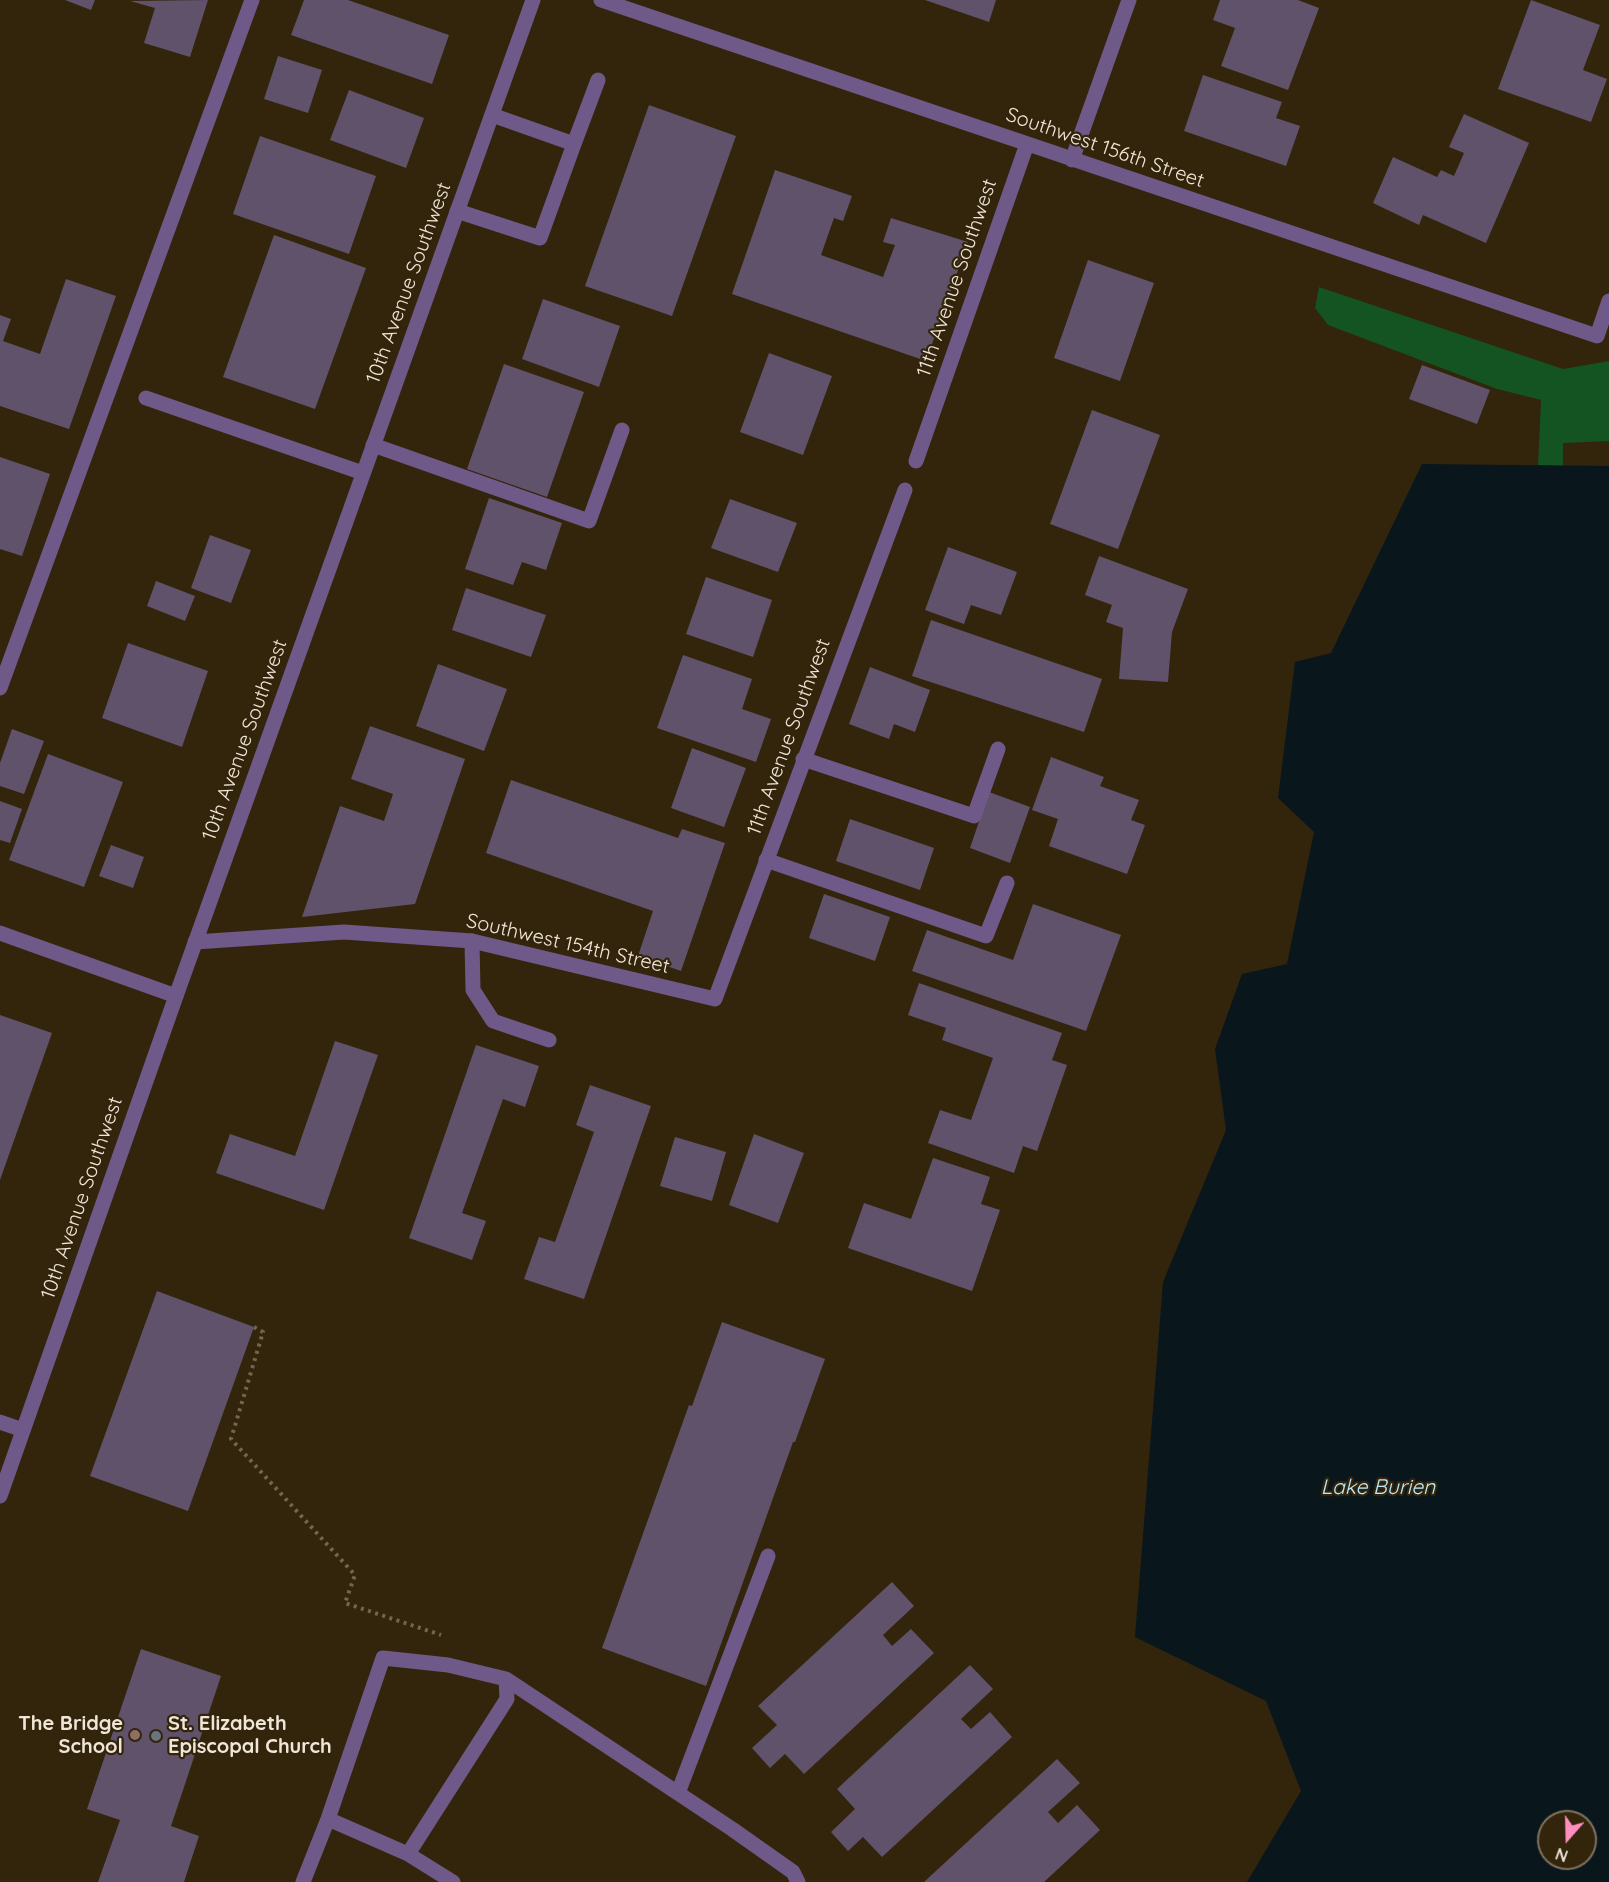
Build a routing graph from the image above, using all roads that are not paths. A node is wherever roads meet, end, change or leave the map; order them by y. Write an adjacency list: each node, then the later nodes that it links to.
1 (252, 0): 18 (street)
2 (533, 0): 6 (street, 10th Avenue Southwest)
3 (601, 0): 8 (street, Southwest 156th Street)
4 (1129, 0): 9 (street)
5 (598, 80): 7 (street)
6 (492, 115): 7 (street); 10 (street, 10th Avenue Southwest)
7 (574, 144): 10 (street)
8 (1027, 144): 9 (street, Southwest 156th Street); 15 (street, 11th Avenue Southwest)
9 (1072, 160): 11 (street, Southwest 156th Street)
10 (457, 211): 14 (street, 10th Avenue Southwest)
11 (1609, 302)
12 (146, 398): 16 (street)
13 (622, 430): 14 (street)
14 (373, 445): 16 (street, 10th Avenue Southwest)
15 (916, 461)
16 (363, 473): 25 (street, 10th Avenue Southwest)
17 (905, 490): 20 (street, 11th Avenue Southwest)
18 (0, 688)
19 (998, 749): 20 (street)
20 (803, 759): 21 (street, 11th Avenue Southwest)
21 (766, 860): 22 (street); 27 (street, 11th Avenue Southwest)
22 (1007, 883)
23 (0, 933): 26 (street)
24 (472, 941): 25 (street, Southwest 154th Street); 27 (street, Southwest 154th Street); 28 (street)
25 (195, 942): 26 (street, 10th Avenue Southwest)
26 (176, 996): 30 (street, 10th Avenue Southwest)
27 (715, 999)
28 (549, 1040)
29 (0, 1422): 30 (street)
30 (23, 1430): 31 (street, 10th Avenue Southwest)
31 (0, 1496)
32 (768, 1556): 34 (street)
33 (506, 1679): 34 (street); 35 (street); 36 (street)
34 (678, 1793): 39 (street)
35 (328, 1820): 36 (street); 37 (street)
36 (408, 1854): 38 (street)
37 (303, 1882)
38 (453, 1882)
39 (798, 1882)

